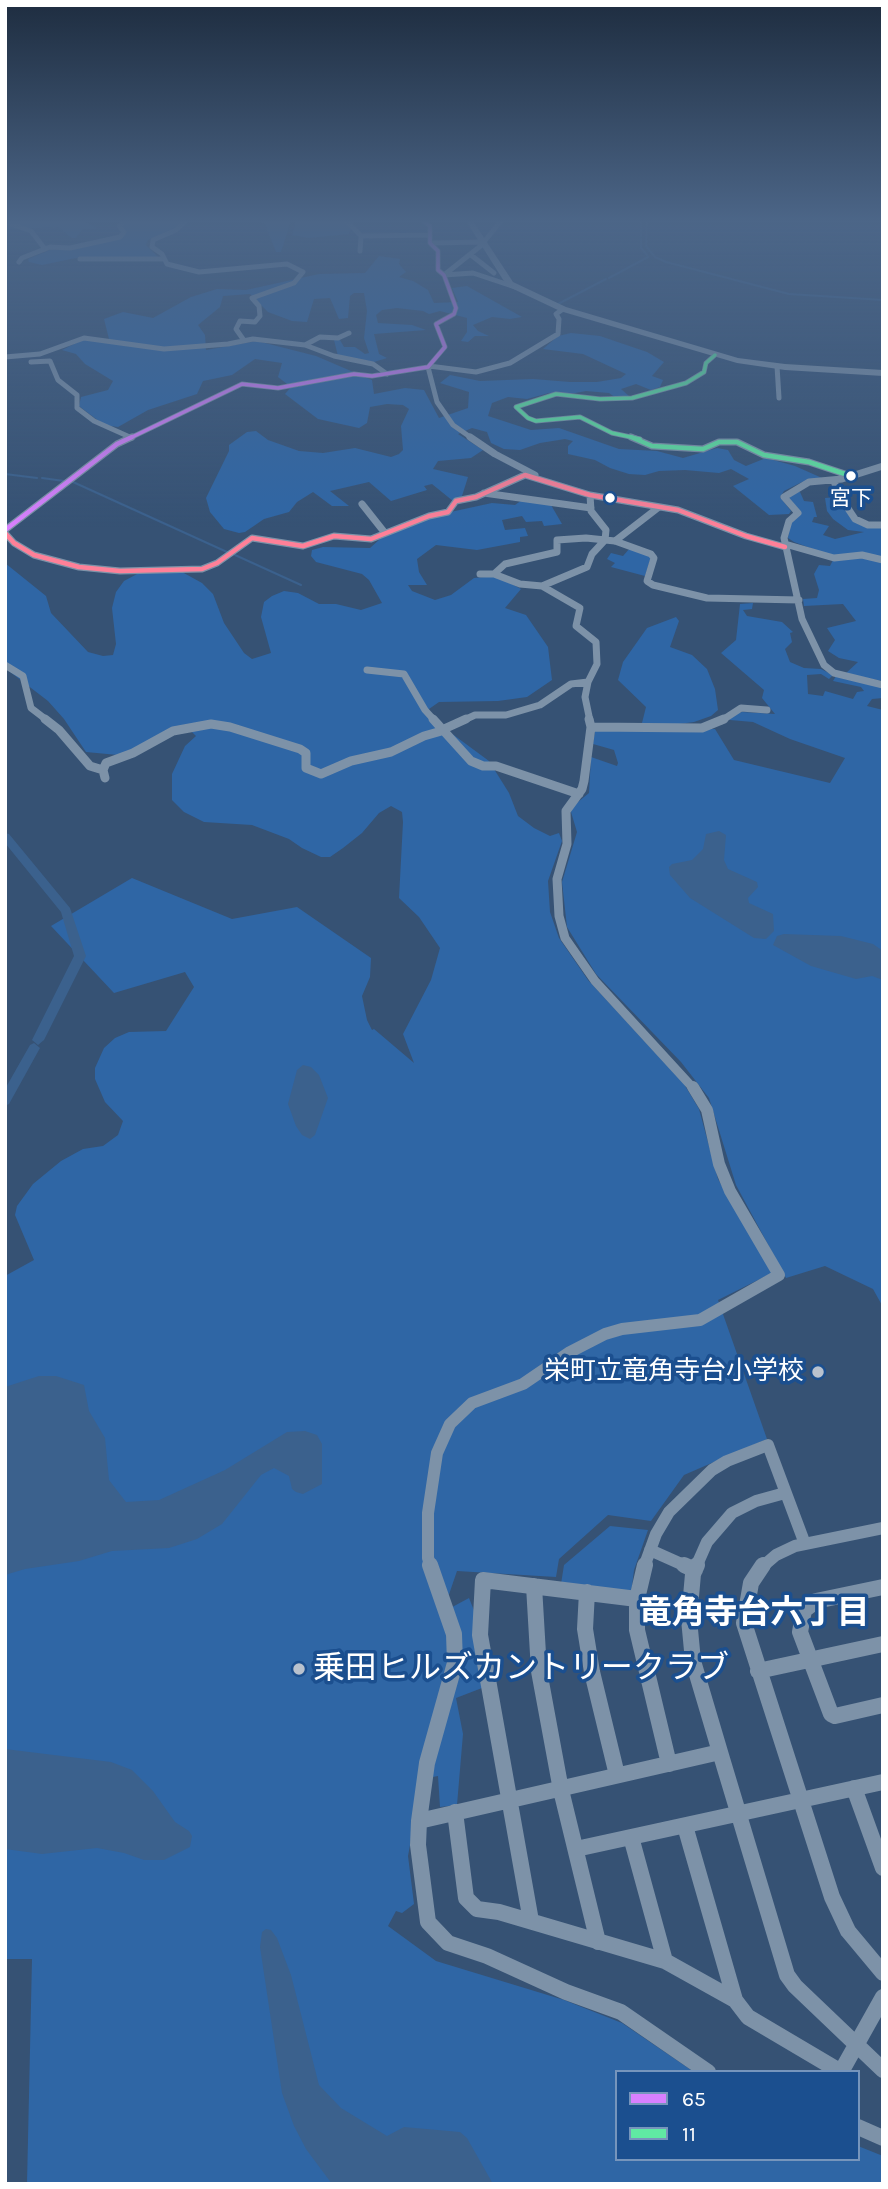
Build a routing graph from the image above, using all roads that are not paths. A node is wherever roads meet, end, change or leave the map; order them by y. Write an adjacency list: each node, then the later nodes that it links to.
1 (239, 323): 6 (street)
2 (437, 323): 11 (street)
3 (559, 323): 11 (street)
4 (610, 323): 8 (highway)
5 (349, 333): 7 (street)
6 (243, 339): 7 (street); 9 (street)
7 (305, 345): 13 (street)
8 (715, 355): 10 (highway); 17 (street)
9 (5, 359): 15 (street)
10 (777, 366): 12 (highway); 14 (street)
11 (429, 367): 13 (street); 19 (street)
12 (883, 373)
13 (387, 374): 15 (street)
14 (779, 398)
15 (132, 438): 26 (street)
16 (883, 466): 17 (street)
17 (851, 476): 18 (street)
18 (834, 480): 25 (street); 32 (street)
19 (550, 482): 20 (street); 21 (street)
20 (484, 493): 24 (street); 27 (street)
21 (590, 495): 23 (street); 24 (street)
22 (362, 504): 27 (street)
23 (659, 507): 29 (street); 32 (street)
24 (591, 508): 28 (street)
25 (883, 525)
26 (5, 532): 31 (street)
27 (385, 533): 31 (street)
28 (605, 540): 29 (street); 34 (street); 36 (street)
29 (615, 541): 37 (street)
30 (5, 542): 31 (street)
31 (14, 543)
32 (785, 545): 33 (street); 37 (street)
33 (883, 559)
34 (494, 574): 35 (street); 36 (street)
35 (480, 575)
36 (542, 586): 40 (street)
37 (799, 600): 41 (street)
38 (5, 665): 44 (street)
39 (367, 670): 44 (street)
40 (588, 682): 43 (street); 44 (street)
41 (883, 685)
42 (767, 710): 43 (street)
43 (591, 727): 45 (street)
44 (444, 729): 45 (street)
45 (579, 794): 69 (street)
46 (785, 1493): 48 (street); 49 (street); 50 (street)
47 (883, 1528): 48 (street)
48 (805, 1544): 57 (street)
49 (650, 1550): 50 (street); 54 (street)
50 (695, 1570): 59 (street)
51 (534, 1586): 53 (street); 64 (street); 65 (street)
52 (883, 1587): 56 (street)
53 (587, 1592): 54 (street); 61 (street)
54 (636, 1599): 60 (street)
55 (883, 1644): 56 (street)
56 (809, 1660): 57 (street); 58 (street)
57 (758, 1671): 66 (street)
58 (883, 1705)
59 (720, 1752): 60 (street); 68 (street)
60 (669, 1764): 61 (street)
61 (617, 1775): 64 (street)
62 (883, 1782): 63 (street)
63 (854, 1788): 66 (street); 73 (street)
64 (561, 1790): 65 (street); 72 (street)
65 (509, 1801): 67 (street); 74 (street)
66 (799, 1801): 68 (street); 77 (street)
67 (455, 1812): 69 (street); 74 (street)
68 (740, 1814): 70 (street); 80 (street)
69 (419, 1821): 81 (street)
70 (685, 1826): 71 (street); 79 (street)
71 (631, 1838): 72 (street); 76 (street)
72 (576, 1849): 75 (street)
73 (883, 1868)
74 (531, 1922): 75 (street)
75 (598, 1942): 76 (street)
76 (665, 1961): 79 (street)
77 (883, 1973)
78 (883, 1997): 80 (street)
79 (734, 2000): 82 (street)
80 (857, 2045): 83 (street); 84 (street)
81 (705, 2070)
82 (838, 2070)
83 (842, 2070)
84 (883, 2070)
85 (860, 2128): 86 (street)
86 (883, 2138)

